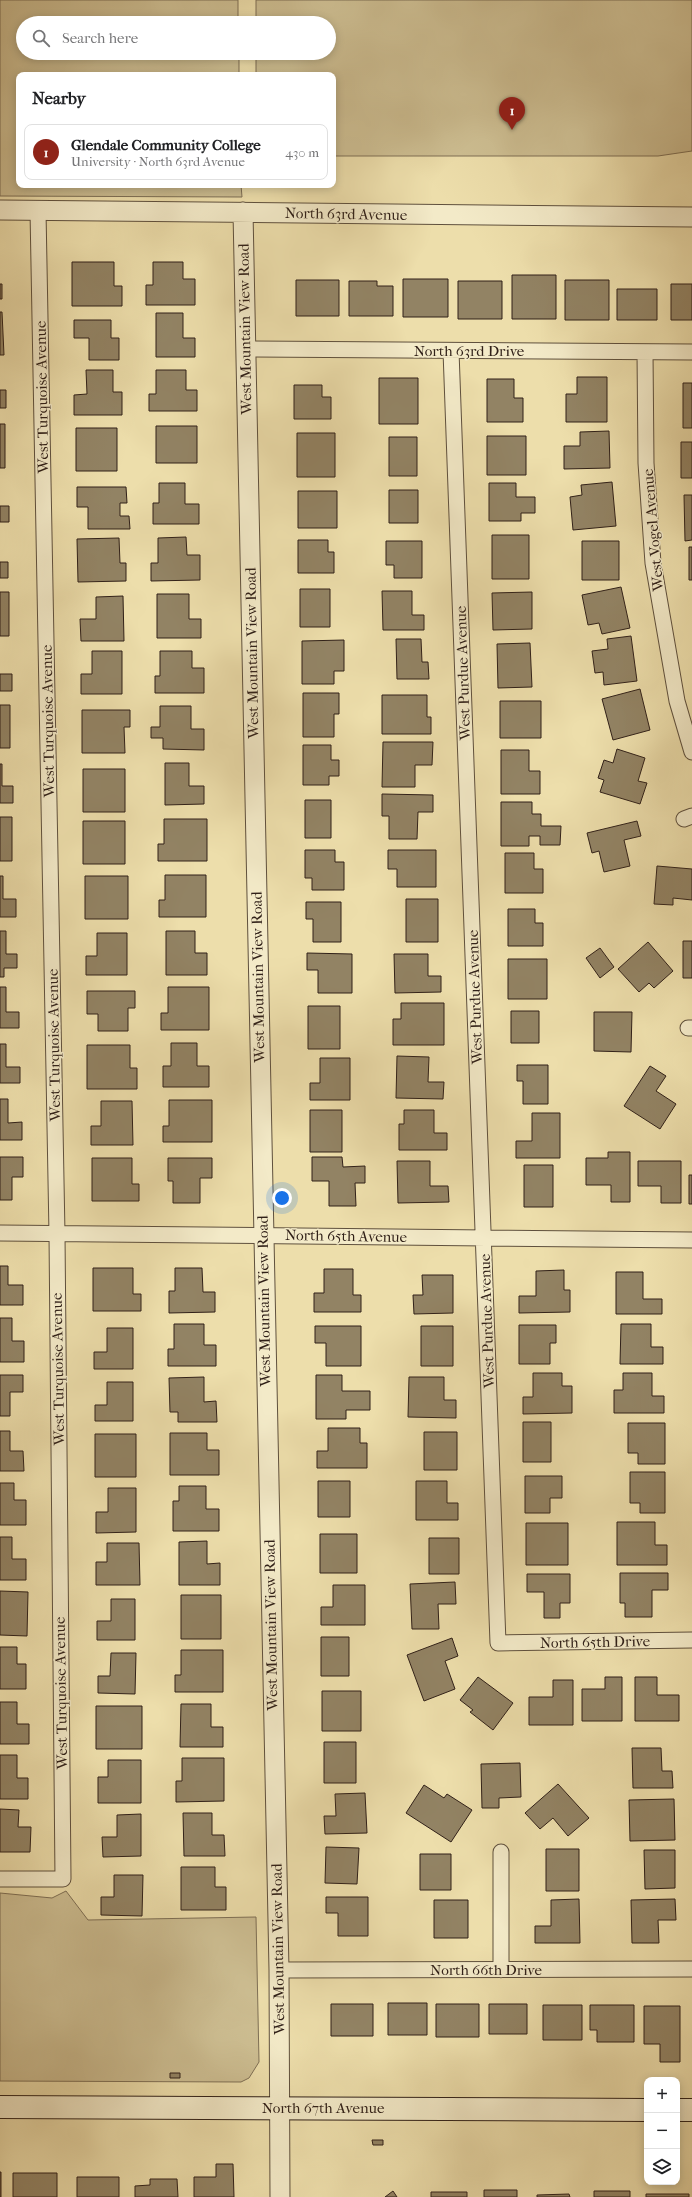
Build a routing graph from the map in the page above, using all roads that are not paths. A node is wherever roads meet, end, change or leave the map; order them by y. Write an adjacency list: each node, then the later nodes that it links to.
1 (0, 210): 2 (street, North 63rd Avenue)
2 (38, 211): 3 (street, North 63rd Avenue); 11 (street, West Turquoise Avenue)
3 (243, 212): 4 (street, North 63rd Avenue); 5 (street, West Mountain View Road)
4 (692, 217)
5 (246, 349): 6 (street, North 63rd Drive); 12 (street, West Mountain View Road)
6 (451, 351): 7 (street, North 63rd Drive); 13 (street, West Purdue Avenue)
7 (645, 352): 8 (street, North 63rd Drive); 9 (street, West Vogel Avenue)
8 (692, 352)
9 (692, 752)
10 (0, 1233): 11 (street, North 65th Avenue)
11 (57, 1234): 12 (street, North 65th Avenue); 18 (street, West Turquoise Avenue)
12 (263, 1236): 13 (street, North 65th Avenue); 20 (street, West Mountain View Road)
13 (484, 1238): 14 (street, North 65th Avenue); 16 (street, West Purdue Avenue)
14 (692, 1240)
15 (692, 1640): 16 (street, North 65th Drive)
16 (498, 1643)
17 (501, 1852): 21 (street)
18 (0, 1879)
19 (692, 1969): 21 (street, North 66th Drive)
20 (279, 1970): 21 (street, North 66th Drive); 23 (street, West Mountain View Road)
21 (501, 1970)
22 (0, 2107): 23 (main road, North 67th Avenue)
23 (279, 2108): 24 (main road, North 67th Avenue); 27 (street, West Mountain View Road)
24 (644, 2110)
25 (680, 2110): 26 (main road)
26 (692, 2110)
27 (280, 2197)

